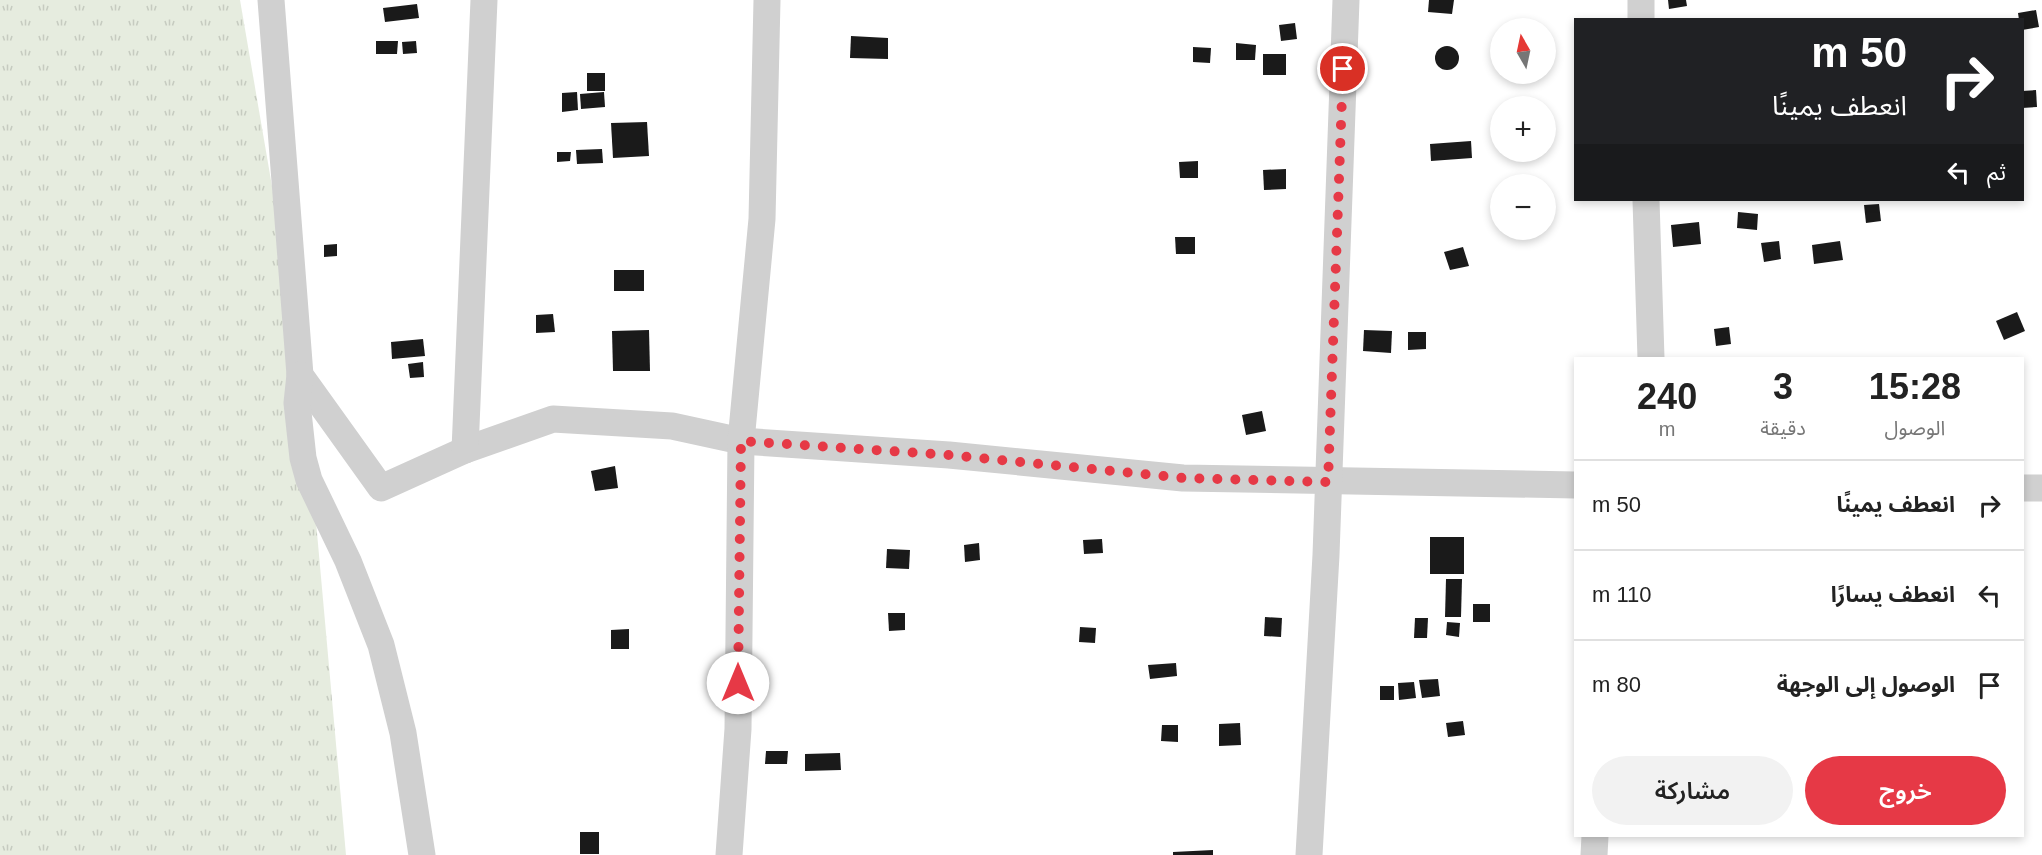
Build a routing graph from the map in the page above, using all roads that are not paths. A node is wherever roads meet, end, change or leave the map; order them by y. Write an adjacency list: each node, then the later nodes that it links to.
1 (271, 0): 9 (street)
2 (484, 0): 11 (street)
3 (767, 0): 10 (street)
4 (1346, 0): 12 (street)
5 (1641, 0): 6 (street)
6 (1641, 18)
7 (1646, 201): 8 (street)
8 (1651, 357)
9 (300, 375): 11 (street); 17 (street)
10 (741, 441): 11 (street); 12 (street); 18 (street)
11 (465, 450)
12 (1328, 482): 13 (street); 19 (street)
13 (1574, 484)
14 (2024, 488): 15 (street)
15 (2042, 488)
16 (1595, 837): 20 (street)
17 (422, 855)
18 (729, 855)
19 (1309, 855)
20 (1594, 855)

